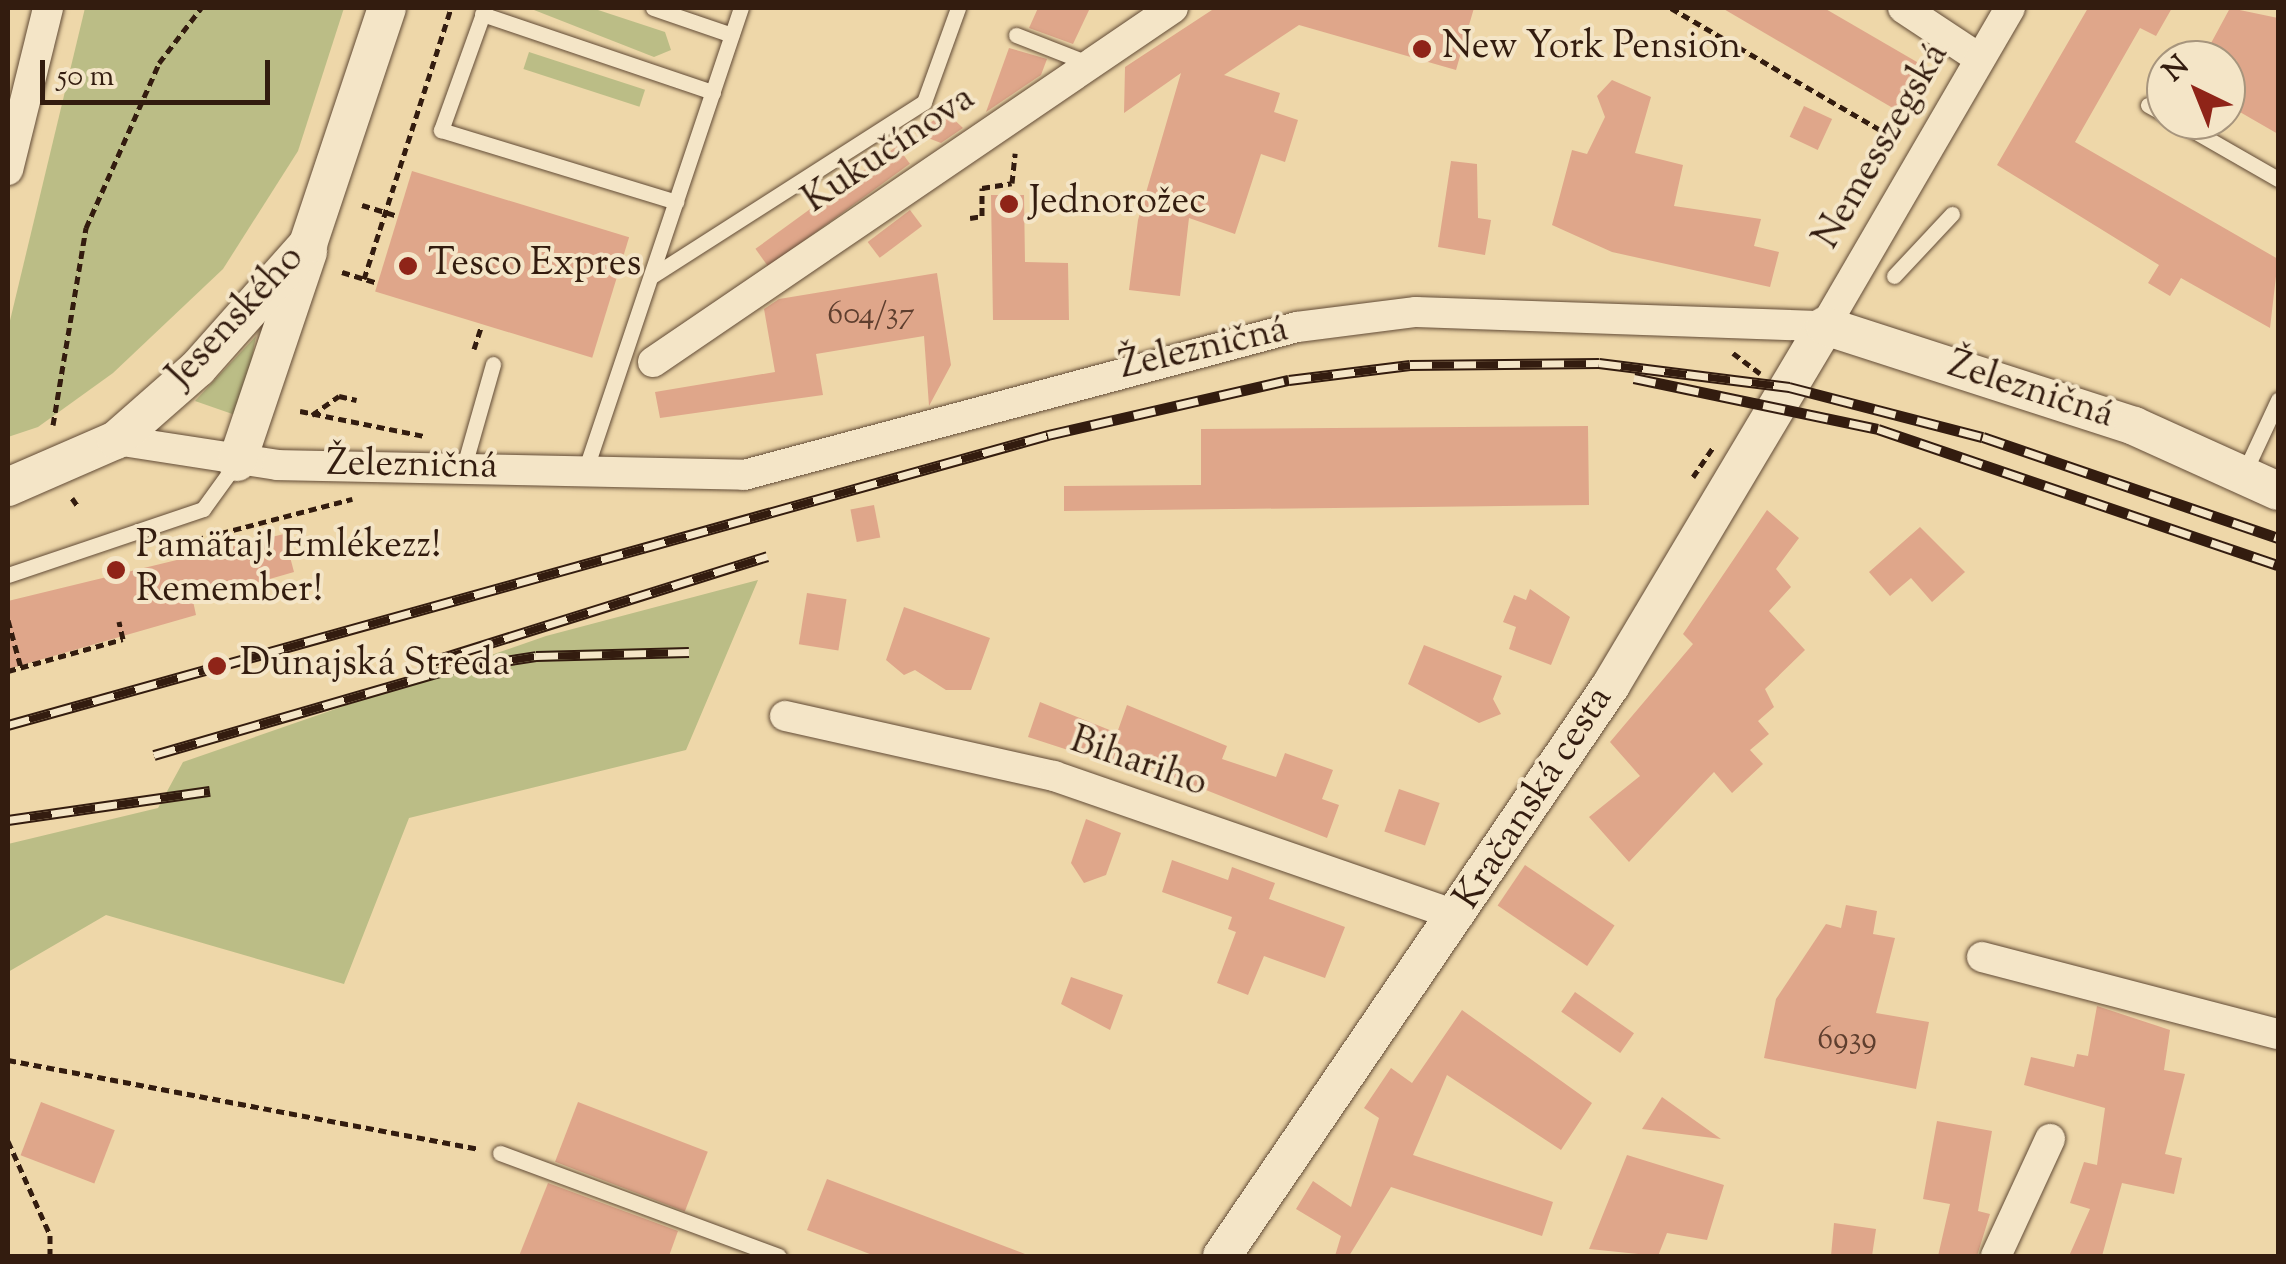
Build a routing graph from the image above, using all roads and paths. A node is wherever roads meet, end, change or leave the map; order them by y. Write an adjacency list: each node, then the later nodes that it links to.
1 (48, 8): 21 (street)
2 (201, 8): 44 (path)
3 (387, 8): 29 (street, Jesenského)
4 (451, 8): 25 (path)
5 (653, 8): 13 (lane)
6 (742, 8): 13 (lane)
7 (958, 8): 31 (lane)
8 (1173, 8): 16 (street, Kukučínova)
9 (1671, 8): 20 (path)
10 (1903, 8): 15 (street)
11 (2010, 8): 15 (street, Nemesszegská)
12 (484, 11): 17 (lane); 23 (lane)
13 (732, 35): 17 (lane)
14 (1016, 35): 16 (lane)
15 (1980, 59): 20 (street, Nemesszegská)
16 (1090, 64): 18 (street, Kukučínova)
17 (713, 92): 23 (lane)
18 (1010, 117): 28 (path); 38 (street, Kukučínova)
19 (2211, 140): 22 (lane)
20 (1922, 154): 36 (street, Nemesszegská)
21 (8, 170)
22 (2278, 178)
23 (676, 202): 31 (lane)
24 (362, 205): 25 (path)
25 (385, 212): 27 (path); 33 (path)
26 (1952, 214): 32 (lane)
27 (398, 216)
28 (970, 218)
29 (308, 244): 45 (street, Jesenského); 47 (street)
30 (342, 272): 33 (path)
31 (652, 276): 49 (lane)
32 (1894, 276)
33 (364, 279): 34 (path)
34 (377, 282)
35 (482, 325): 37 (path)
36 (1825, 326): 49 (street, Železničná); 50 (street, Železničná); 63 (street, Kračanská cesta)
37 (472, 358)
38 (653, 362)
39 (493, 364): 48 (lane)
40 (357, 400): 43 (path)
41 (2278, 400): 50 (lane)
42 (300, 412): 43 (path)
43 (312, 415): 46 (path)
44 (53, 425)
45 (116, 440): 47 (street, Železničná); 51 (street, Jesenského)
46 (440, 440)
47 (237, 462): 48 (street, Železničná); 57 (lane)
48 (464, 466): 49 (street, Železničná)
49 (585, 471)
50 (2244, 474): 52 (street, Železničná)
51 (8, 487)
52 (2278, 490)
53 (70, 495): 55 (path)
54 (369, 495): 56 (path)
55 (79, 508)
56 (179, 544)
57 (8, 575)
58 (8, 620): 60 (path)
59 (119, 621): 60 (path)
60 (21, 668): 61 (path)
61 (8, 672)
62 (785, 716): 63 (street, Bihariho)
63 (1458, 916): 72 (street, Kračanská cesta)
64 (1982, 956): 65 (street)
65 (2278, 1034)
66 (8, 1060): 69 (path)
67 (2050, 1139): 73 (street)
68 (8, 1142): 70 (path)
69 (500, 1153): 71 (lane)
70 (50, 1256)
71 (780, 1256)
72 (1222, 1256)
73 (1996, 1256)

